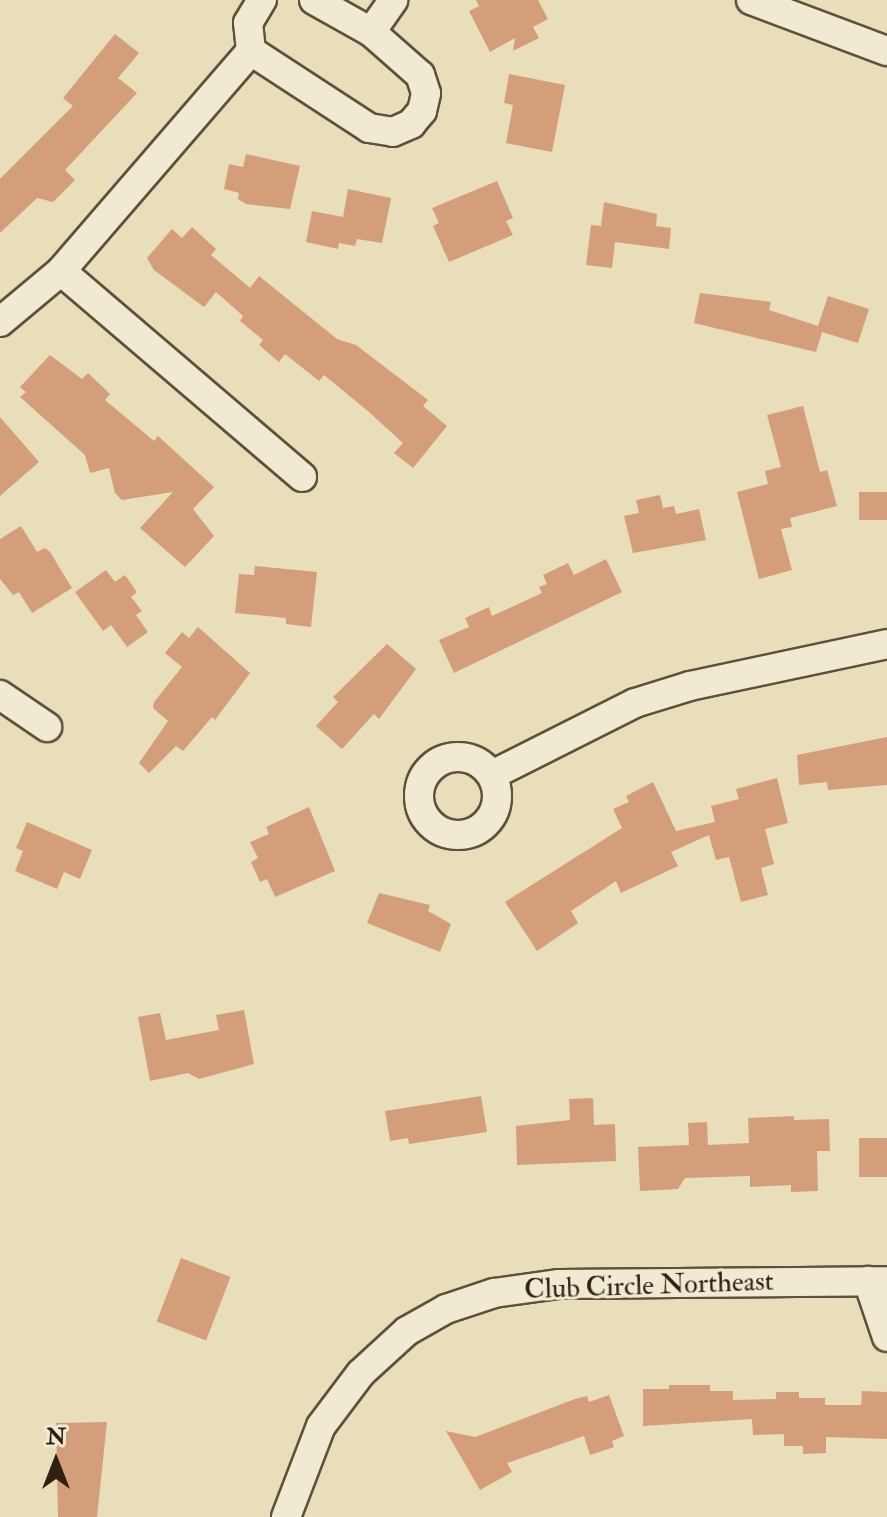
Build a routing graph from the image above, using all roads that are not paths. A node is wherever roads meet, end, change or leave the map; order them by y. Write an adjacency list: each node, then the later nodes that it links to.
1 (262, 0): 6 (street)
2 (314, 0): 5 (street)
3 (393, 0): 5 (street)
4 (751, 0): 7 (street)
5 (371, 32): 6 (street)
6 (251, 51): 8 (street)
7 (887, 51)
8 (61, 271): 9 (street); 10 (street)
9 (0, 322)
10 (302, 477)
11 (887, 644): 14 (street)
12 (0, 695): 13 (street)
13 (47, 727)
14 (492, 775)
15 (877, 1281): 16 (street); 17 (street, Club Circle Northeast)
16 (887, 1337)
17 (286, 1517)

